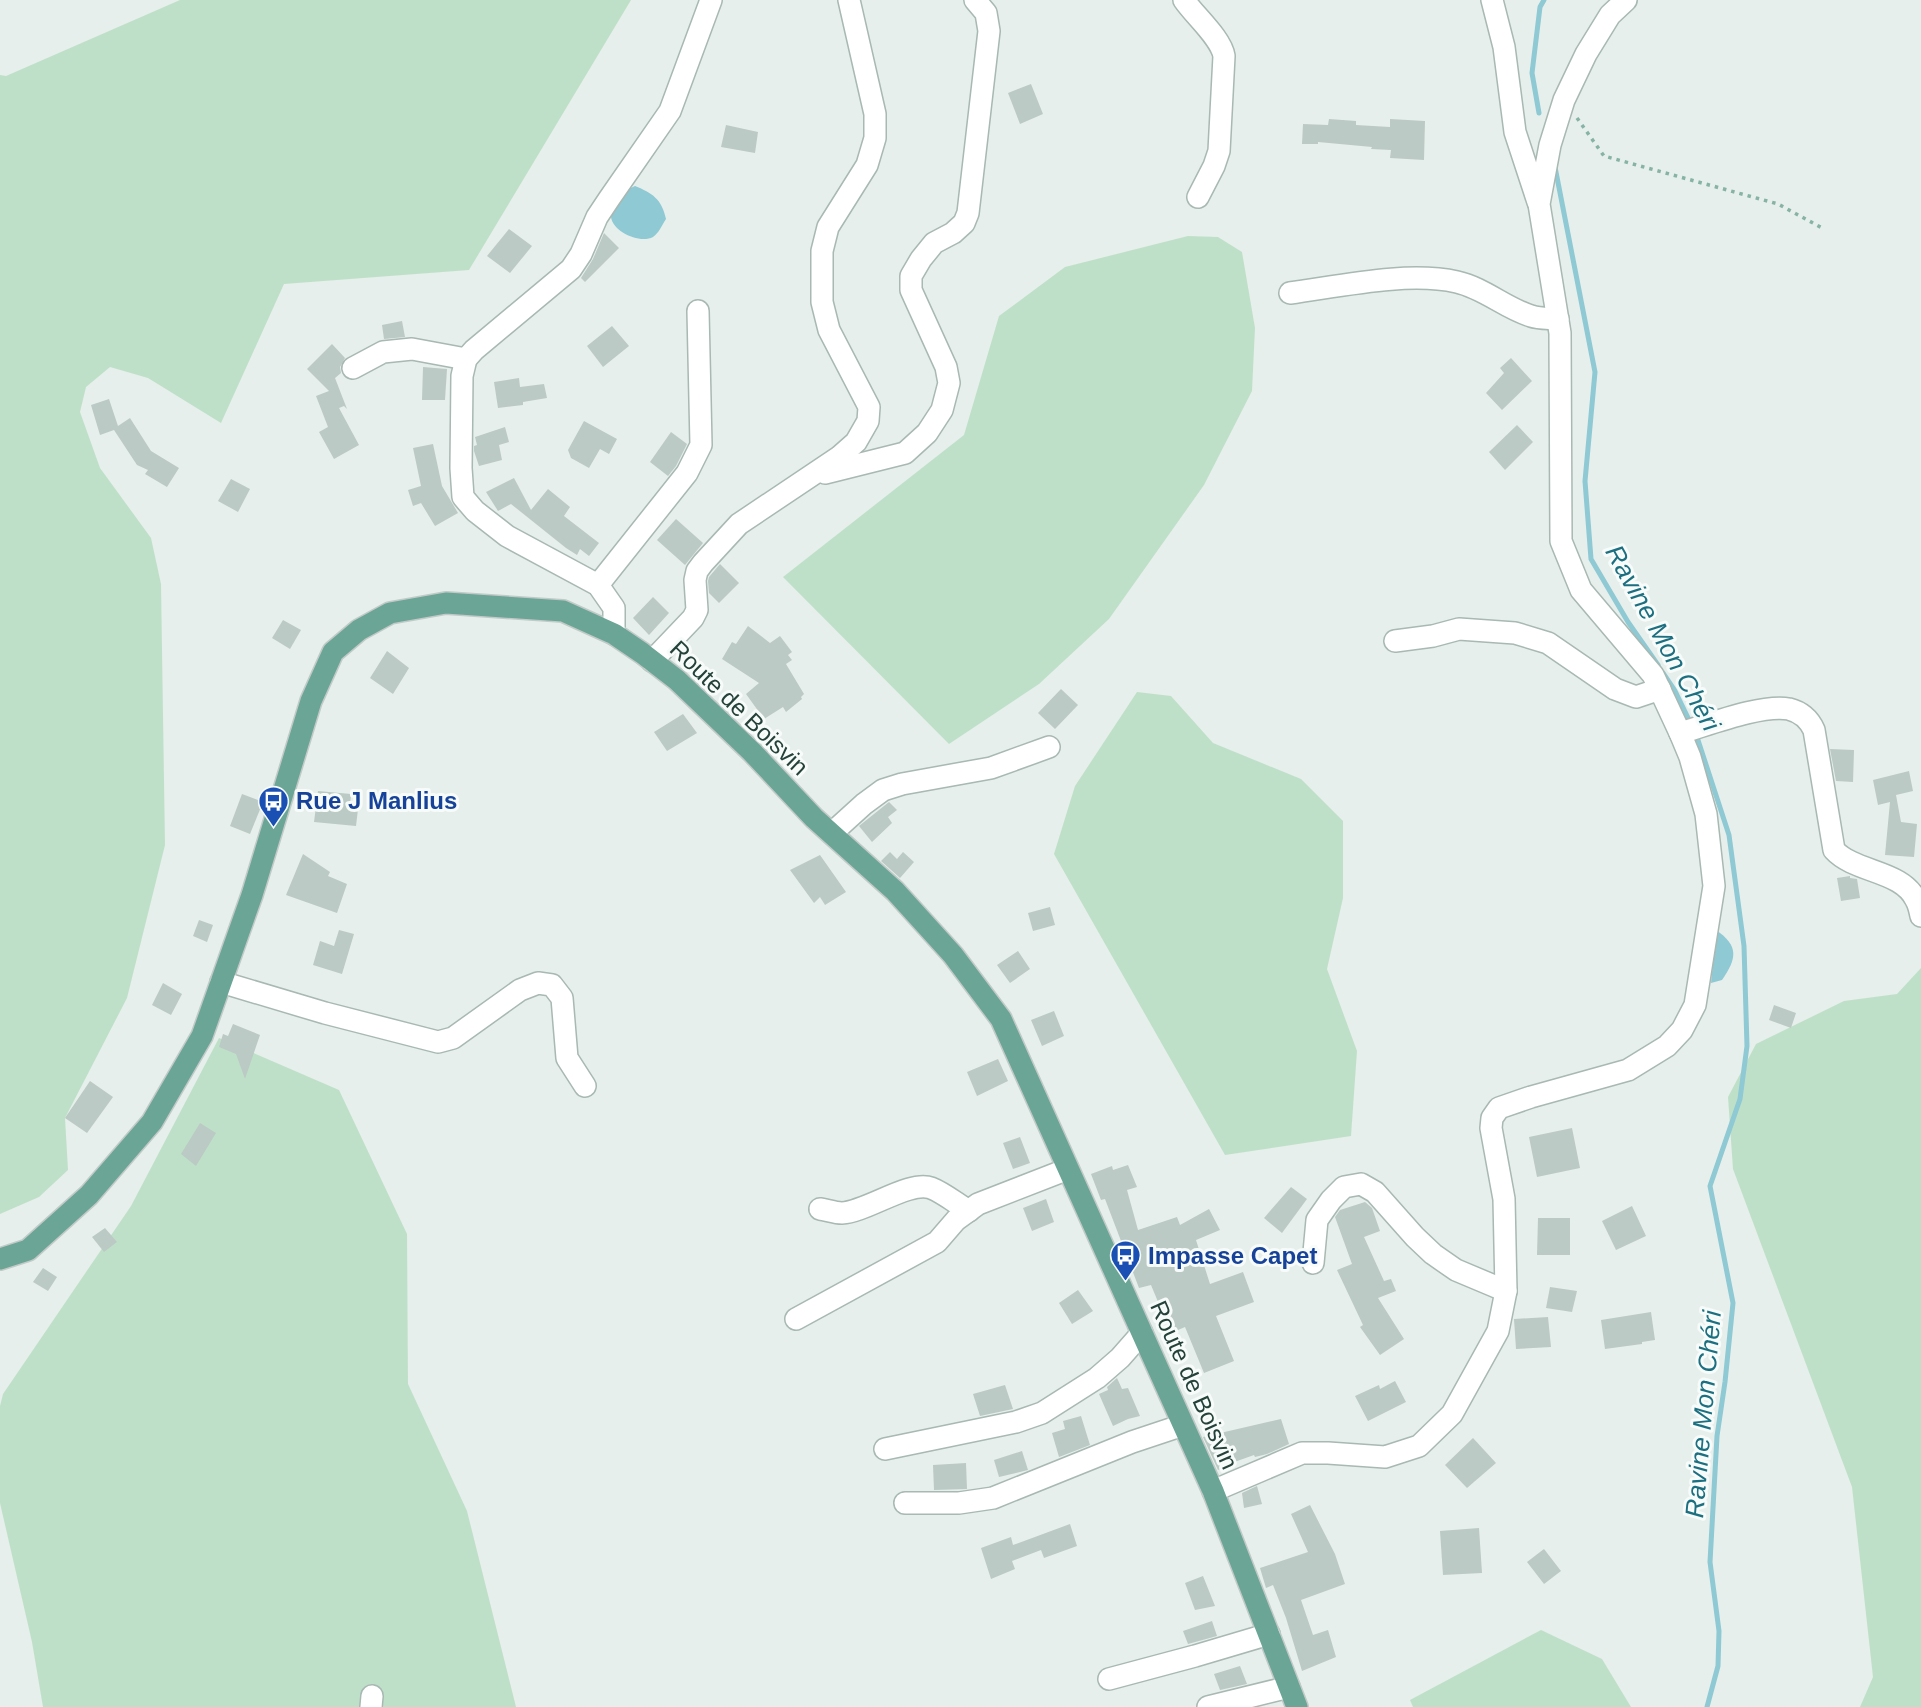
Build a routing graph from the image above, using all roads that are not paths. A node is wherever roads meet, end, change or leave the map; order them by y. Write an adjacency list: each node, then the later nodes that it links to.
1 (711, 0): 12 (street)
2 (849, 0): 14 (street)
3 (975, 0): 14 (street)
4 (1184, 0): 7 (street)
5 (1492, 0): 8 (street)
6 (1626, 0): 8 (street)
7 (1198, 197)
8 (1539, 204): 11 (street)
9 (1290, 293): 11 (street)
10 (698, 311): 15 (street)
11 (1558, 319): 19 (street)
12 (466, 359): 13 (street); 15 (street)
13 (353, 368)
14 (810, 477): 18 (street)
15 (598, 585): 16 (street)
16 (614, 634): 18 (main road, Route de Boisvin); 24 (main road, Route de Boisvin)
17 (1395, 641): 19 (street)
18 (652, 661): 22 (main road, Route de Boisvin)
19 (1660, 689): 20 (street)
20 (1679, 733): 23 (street); 31 (street)
21 (1049, 747): 22 (street)
22 (832, 833): 26 (main road, Route de Boisvin)
23 (1921, 916)
24 (221, 982): 25 (street); 29 (main road, Route de Boisvin)
25 (584, 1086)
26 (1068, 1169): 28 (street); 33 (main road, Route de Boisvin)
27 (820, 1209): 28 (street)
28 (969, 1211): 32 (street)
29 (0, 1259)
30 (1313, 1263): 31 (street)
31 (1506, 1291): 36 (street)
32 (796, 1319)
33 (1142, 1333): 34 (main road, Route de Boisvin); 35 (street)
34 (1183, 1425): 36 (main road, Route de Boisvin); 37 (street)
35 (885, 1449)
36 (1213, 1491): 38 (main road, Route de Boisvin)
37 (905, 1503)
38 (1269, 1634): 39 (street); 40 (main road, Route de Boisvin)
39 (1109, 1679)
40 (1289, 1686): 41 (street); 42 (main road, Route de Boisvin)
41 (1208, 1707)
42 (1297, 1707)

